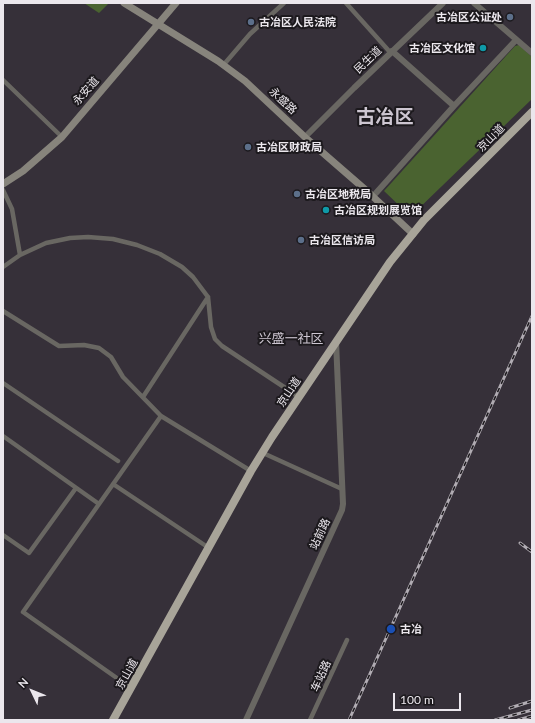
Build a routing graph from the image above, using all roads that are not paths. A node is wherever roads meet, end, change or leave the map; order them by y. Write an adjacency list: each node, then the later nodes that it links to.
1 (124, 3): 8 (main road, 永盛路)
2 (131, 3): 8 (main road, 永盛路)
3 (176, 3): 8 (main road, 永安道)
4 (284, 3): 12 (street)
5 (346, 3): 10 (street)
6 (443, 3): 10 (street, 民生道)
7 (474, 3): 9 (street)
8 (159, 23): 12 (main road, 永盛路); 17 (main road, 永安道); 21 (main road, 永盛路)
9 (516, 40): 11 (street); 14 (street)
10 (392, 51): 14 (street); 16 (street, 民生道)
11 (532, 53)
12 (226, 62): 16 (main road, 永盛路)
13 (3, 80): 17 (street)
14 (454, 106): 20 (street)
15 (532, 112): 21 (highway, 京山道)
16 (308, 134): 20 (main road, 永盛路)
17 (62, 136): 18 (main road, 永安道)
18 (3, 184)
19 (3, 190): 22 (street)
20 (376, 193): 21 (main road, 永盛路)
21 (414, 232): 26 (highway, 京山道)
22 (20, 255): 23 (street); 24 (street)
23 (3, 266)
24 (208, 297): 28 (street); 29 (street)
25 (3, 311): 29 (street)
26 (336, 342): 28 (highway, 京山道); 37 (street, 站前路)
27 (3, 383): 33 (street)
28 (299, 397): 32 (highway, 京山道)
29 (142, 398): 30 (street)
30 (161, 416): 34 (street); 35 (street)
31 (3, 436): 36 (street)
32 (263, 453): 34 (highway, 京山道); 37 (street)
33 (118, 461)
34 (251, 471): 40 (highway, 京山道)
35 (113, 484): 38 (street); 40 (street)
36 (76, 488): 38 (street); 39 (street)
37 (342, 489): 44 (street, 站前路)
38 (99, 504): 42 (street)
39 (3, 535)
40 (209, 548): 42 (highway, 京山道)
41 (347, 640): 45 (street, 车站路)
42 (131, 688): 43 (highway, 京山道)
43 (113, 720)
44 (246, 720)
45 (310, 720)

